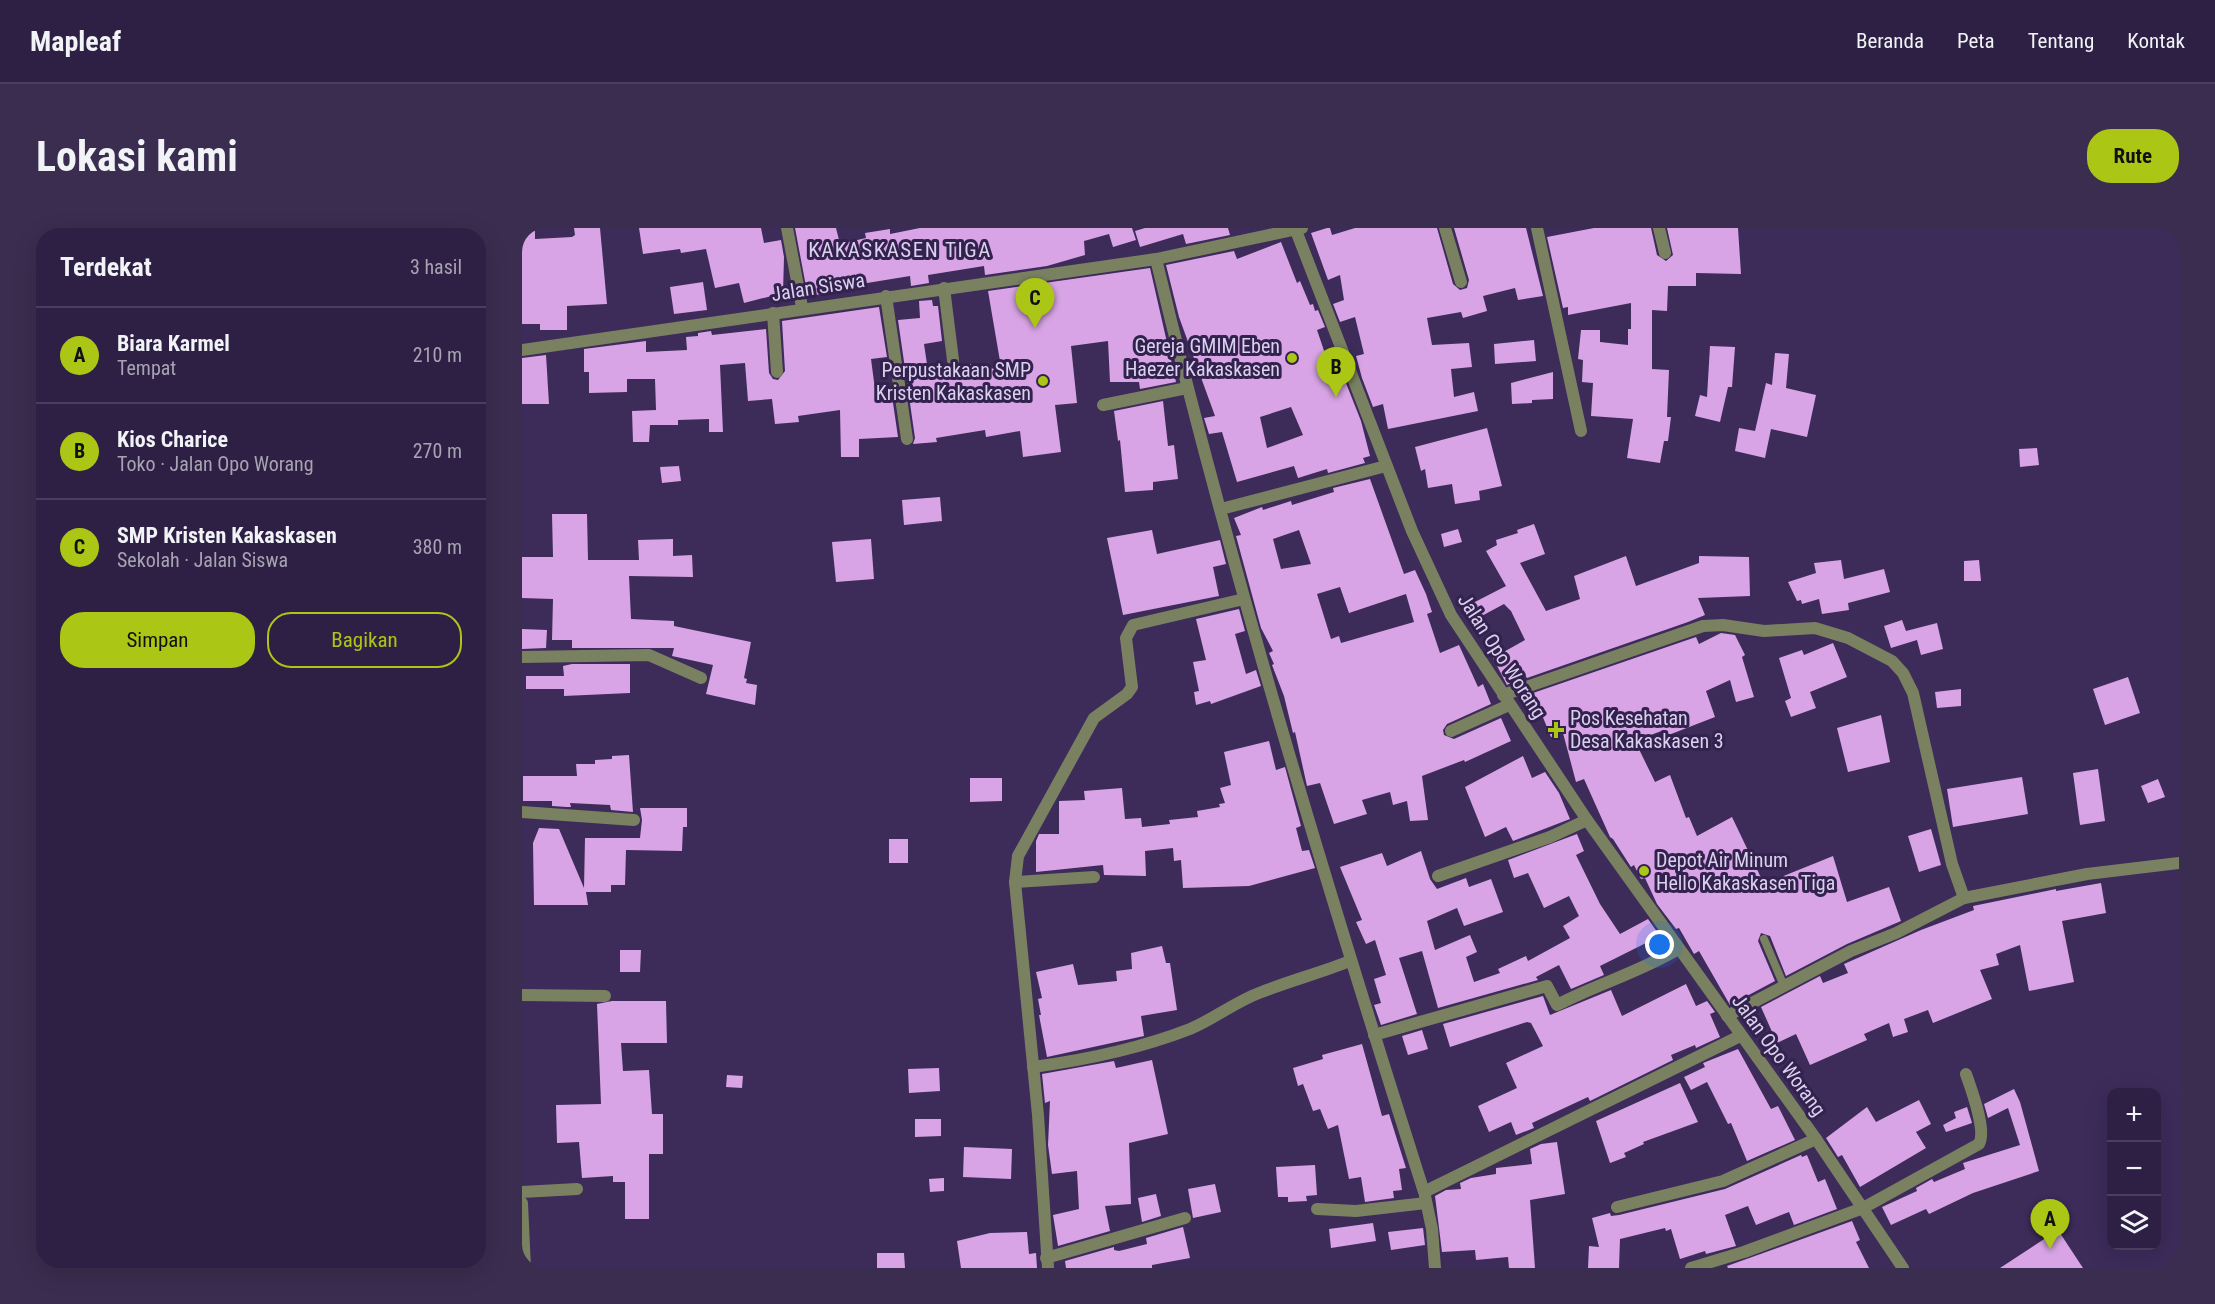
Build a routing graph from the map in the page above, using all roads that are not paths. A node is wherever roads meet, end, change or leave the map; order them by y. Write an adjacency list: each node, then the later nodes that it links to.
1 (787, 228): 11 (street)
2 (1298, 228): 7 (street, Jalan Siswa); 20 (street, Jalan Opo Worang)
3 (1445, 228): 8 (street)
4 (1536, 228): 18 (street)
5 (1659, 228): 6 (street)
6 (1665, 253)
7 (1156, 258): 9 (street, Jalan Siswa); 16 (street)
8 (1461, 282)
9 (945, 288): 10 (street, Jalan Siswa); 14 (street)
10 (886, 296): 11 (street, Jalan Siswa); 19 (street)
11 (802, 308): 12 (street, Jalan Siswa)
12 (773, 313): 13 (street, Jalan Siswa); 15 (street)
13 (522, 350)
14 (952, 360)
15 (777, 372)
16 (1187, 388): 17 (street); 21 (street)
17 (1103, 405)
18 (1581, 431)
19 (907, 440)
20 (1386, 466): 21 (street); 25 (street, Jalan Opo Worang)
21 (1221, 509): 22 (street)
22 (1244, 599): 33 (street); 37 (street)
23 (522, 657): 24 (street)
24 (701, 678)
25 (1506, 700): 26 (street); 29 (street, Jalan Opo Worang); 34 (street)
26 (1451, 731)
27 (522, 812): 28 (street)
28 (634, 820)
29 (1587, 820): 31 (street); 36 (street, Jalan Opo Worang)
30 (2179, 863): 34 (street)
31 (1438, 876)
32 (1094, 877): 33 (street)
33 (1015, 882): 44 (street)
34 (1964, 898): 38 (street)
35 (1764, 939): 38 (lane)
36 (1678, 949): 41 (street, Jalan Opo Worang); 42 (street)
37 (1350, 961): 42 (street); 44 (street)
38 (1784, 986): 41 (street)
39 (522, 994): 40 (street)
40 (605, 996)
41 (1727, 1016): 43 (street, Jalan Opo Worang)
42 (1374, 1035): 49 (street)
43 (1740, 1036): 46 (street, Jalan Opo Worang); 49 (street)
44 (1034, 1067): 55 (street)
45 (1966, 1074): 52 (street)
46 (1816, 1139): 51 (street); 52 (street, Jalan Opo Worang)
47 (577, 1189): 48 (street)
48 (522, 1192)
49 (1425, 1198): 53 (street); 57 (street)
50 (522, 1203): 56 (street)
51 (1617, 1207)
52 (1863, 1208): 58 (street); 59 (street, Jalan Opo Worang)
53 (1317, 1209)
54 (1185, 1218): 55 (street)
55 (1047, 1263)
56 (525, 1268)
57 (1435, 1268)
58 (1691, 1268)
59 (1903, 1268)

